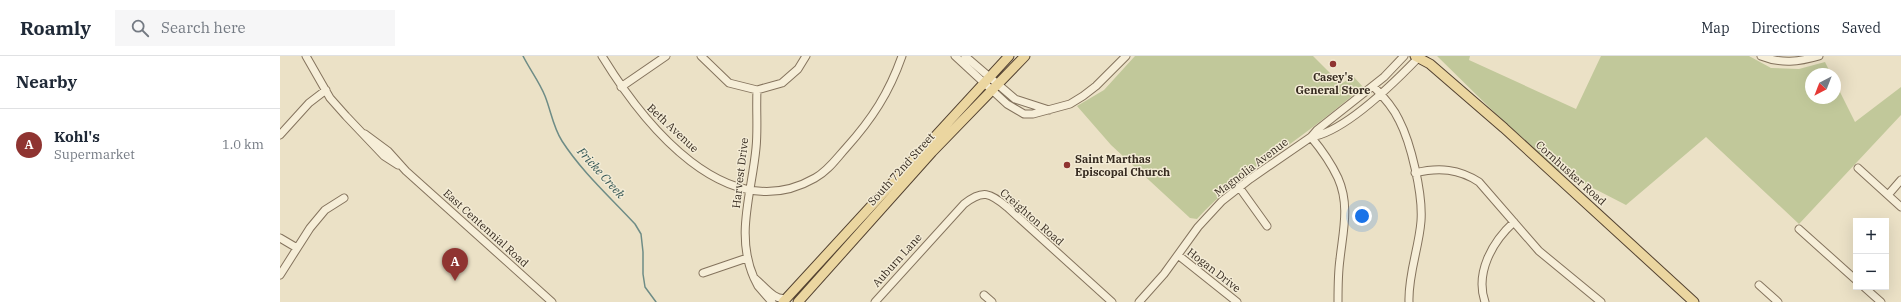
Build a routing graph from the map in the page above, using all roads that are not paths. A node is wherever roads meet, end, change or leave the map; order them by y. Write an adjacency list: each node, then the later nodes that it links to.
1 (306, 56): 20 (street, East Centennial Road)
2 (602, 56): 18 (street, Beth Avenue)
3 (666, 56): 18 (street)
4 (701, 56): 21 (street)
5 (806, 56): 21 (street)
6 (902, 56): 29 (street, Beth Avenue)
7 (955, 56): 16 (street)
8 (965, 56): 16 (street)
9 (1009, 56): 16 (main road, South 72nd Street)
10 (1025, 56): 19 (main road, South 72nd Street)
11 (1126, 56): 19 (street)
12 (1404, 56): 17 (street, Magnolia Avenue)
13 (1761, 56): 14 (street)
14 (1819, 56)
15 (1422, 58): 22 (street, Magnolia Avenue); 61 (main road, Cornhusker Road)
16 (986, 80): 19 (street); 48 (main road, South 72nd Street)
17 (1373, 86): 22 (street); 24 (street, Magnolia Avenue)
18 (621, 87): 29 (street, Beth Avenue)
19 (994, 87): 51 (main road, South 72nd Street)
20 (326, 90): 23 (street); 49 (street, East Centennial Road)
21 (757, 90): 29 (street, Harvest Drive)
22 (1380, 93): 24 (street, Magnolia Avenue); 26 (street)
23 (280, 135)
24 (1311, 137): 28 (street, Magnolia Avenue); 57 (street)
25 (1858, 168): 30 (street)
26 (1415, 173): 33 (street); 58 (street)
27 (1901, 180): 30 (street)
28 (1239, 187): 34 (street); 39 (street, Magnolia Avenue)
29 (750, 190): 40 (street, Harvest Drive)
30 (1888, 195): 32 (street)
31 (344, 198): 38 (street)
32 (1901, 207)
33 (1514, 222): 59 (street); 60 (street)
34 (1267, 226)
35 (1799, 229): 43 (street)
36 (936, 234): 52 (street, Auburn Lane); 54 (street, Creighton Road)
37 (280, 238): 38 (street)
38 (297, 248): 42 (street)
39 (1178, 255): 55 (street, Magnolia Avenue); 56 (street, Hogan Drive)
40 (747, 258): 41 (street); 44 (street, Harvest Drive)
41 (703, 273)
42 (280, 275)
43 (1853, 277)
44 (754, 278): 48 (street, Harvest Drive); 50 (street, Harvest Drive)
45 (1759, 285): 62 (street)
46 (1867, 290): 63 (street)
47 (984, 295): 53 (street)
48 (785, 300)
49 (552, 302)
50 (772, 302)
51 (798, 302)
52 (874, 302)
53 (992, 302)
54 (1112, 302)
55 (1139, 302)
56 (1237, 302)
57 (1338, 302)
58 (1409, 302)
59 (1485, 302)
60 (1601, 302)
61 (1694, 302)
62 (1778, 302)
63 (1881, 302)

